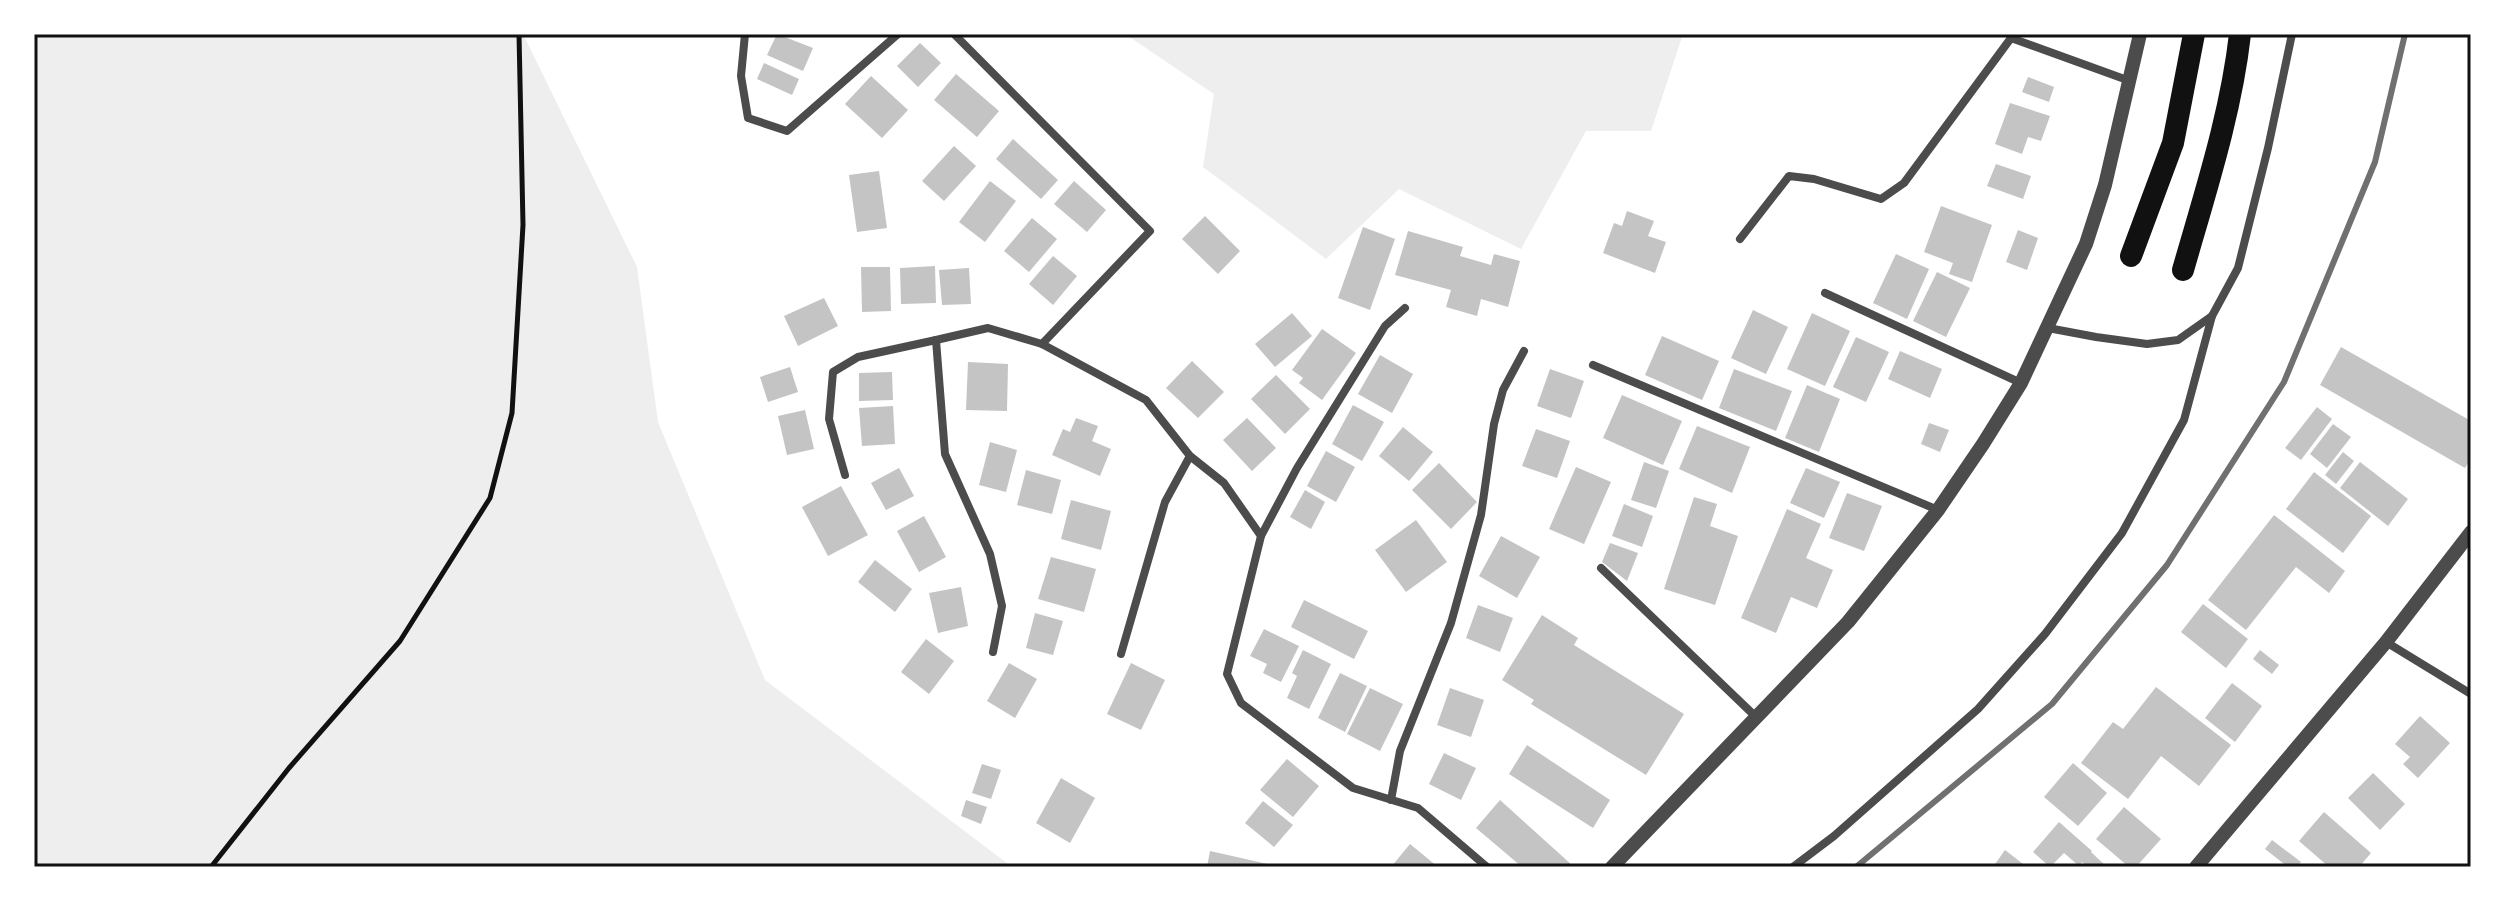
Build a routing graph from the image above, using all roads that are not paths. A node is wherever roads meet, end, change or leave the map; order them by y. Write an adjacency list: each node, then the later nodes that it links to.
1 (745, 34): 2 (street)
2 (898, 34)
3 (954, 34): 17 (street)
4 (2140, 34): 8 (street)
5 (2194, 34): 10 (highway)
6 (2240, 34): 11 (highway)
7 (2292, 34): 14 (street)
8 (2130, 82): 9 (street); 15 (street)
9 (1740, 239)
10 (2131, 256)
11 (2183, 270)
12 (1825, 293): 20 (street)
13 (1405, 308): 25 (street)
14 (2212, 316): 15 (street); 35 (street)
15 (2048, 328): 20 (street)
16 (936, 340): 17 (street); 22 (street); 28 (street)
17 (1042, 344): 21 (street)
18 (1524, 351): 32 (street)
19 (1593, 365): 23 (street)
20 (2021, 383): 23 (street)
21 (1190, 456): 25 (street); 29 (street)
22 (845, 475)
23 (1938, 510): 31 (street)
24 (2471, 532): 27 (street)
25 (1261, 536): 32 (street)
26 (1601, 568): 31 (street)
27 (2386, 642): 30 (street); 36 (street)
28 (993, 652)
29 (1121, 654)
30 (2471, 694)
31 (1755, 716): 34 (street)
32 (1391, 800): 33 (street)
33 (1487, 867)
34 (1612, 867)
35 (1793, 867)
36 (2196, 867)

